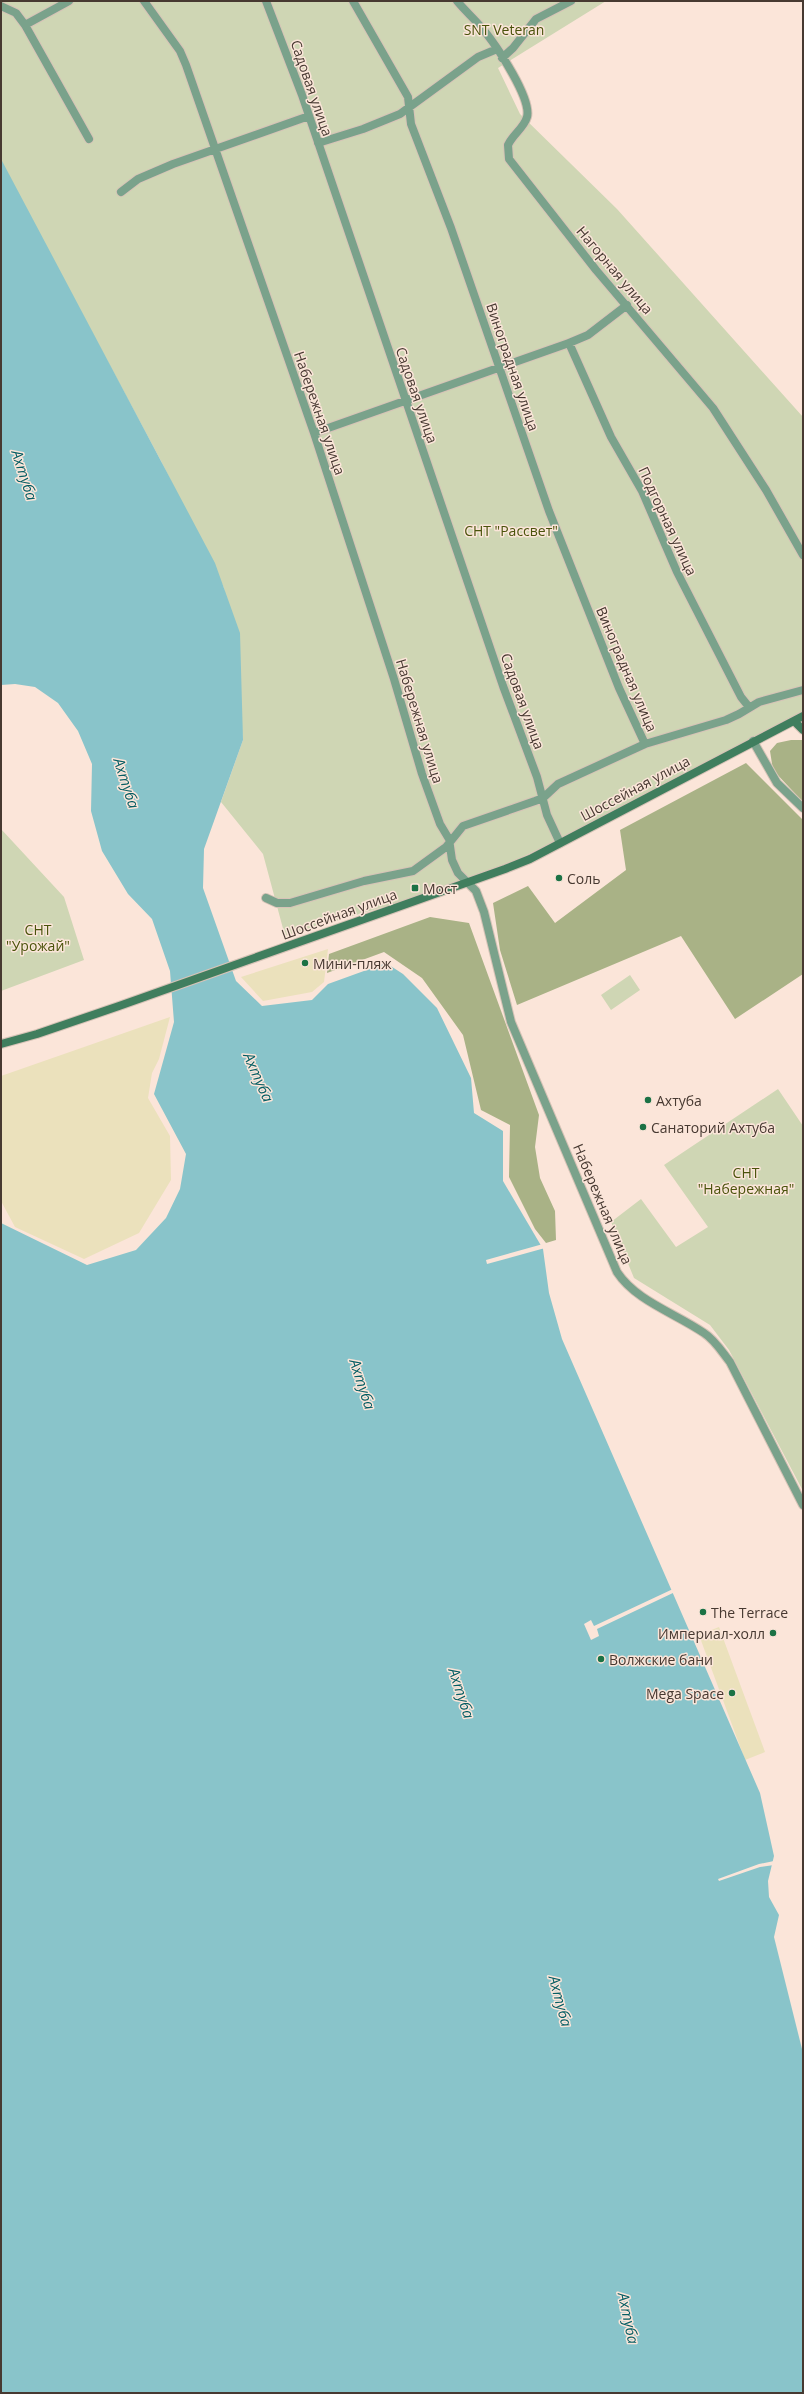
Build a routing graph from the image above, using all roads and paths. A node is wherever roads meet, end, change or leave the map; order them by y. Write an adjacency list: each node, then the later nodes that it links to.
1 (69, 1): 8 (street)
2 (144, 1): 15 (street, Набережная улица)
3 (266, 1): 12 (street, Садовая улица)
4 (353, 1): 11 (street, Виноградная улица)
5 (457, 1): 9 (street, Нагорная улица)
6 (571, 1): 10 (street)
7 (1, 6): 8 (street)
8 (25, 25): 13 (street)
9 (497, 49): 10 (street, Нагорная улица); 11 (street)
10 (502, 58): 17 (street, Нагорная улица)
11 (410, 106): 14 (street); 19 (street, Виноградная улица)
12 (309, 116): 14 (street, Садовая улица); 15 (street)
13 (89, 138)
14 (318, 143): 20 (street, Садовая улица)
15 (217, 148): 16 (street); 21 (street, Набережная улица)
16 (121, 192)
17 (627, 305): 18 (street); 22 (street, Нагорная улица)
18 (569, 343): 19 (street); 24 (street, Подгорная улица)
19 (500, 368): 20 (street); 29 (street, Виноградная улица)
20 (405, 400): 21 (street); 30 (street, Садовая улица)
21 (314, 433): 33 (street, Набережная улица)
22 (803, 555)
23 (803, 690): 24 (street)
24 (749, 707): 29 (street)
25 (803, 716): 26 (street, Шоссейная улица)
26 (794, 720): 27 (street); 28 (street, Шоссейная улица)
27 (803, 730)
28 (753, 741): 31 (street); 32 (street, Шоссейная улица)
29 (645, 744): 30 (street)
30 (543, 798): 32 (street, Садовая улица); 33 (street)
31 (803, 808)
32 (560, 842): 34 (street, Шоссейная улица)
33 (448, 843): 34 (street, Набережная улица); 35 (street)
34 (468, 882): 36 (street, Шоссейная улица); 37 (street, Набережная улица)
35 (266, 898)
36 (1, 1044)
37 (803, 1505)

